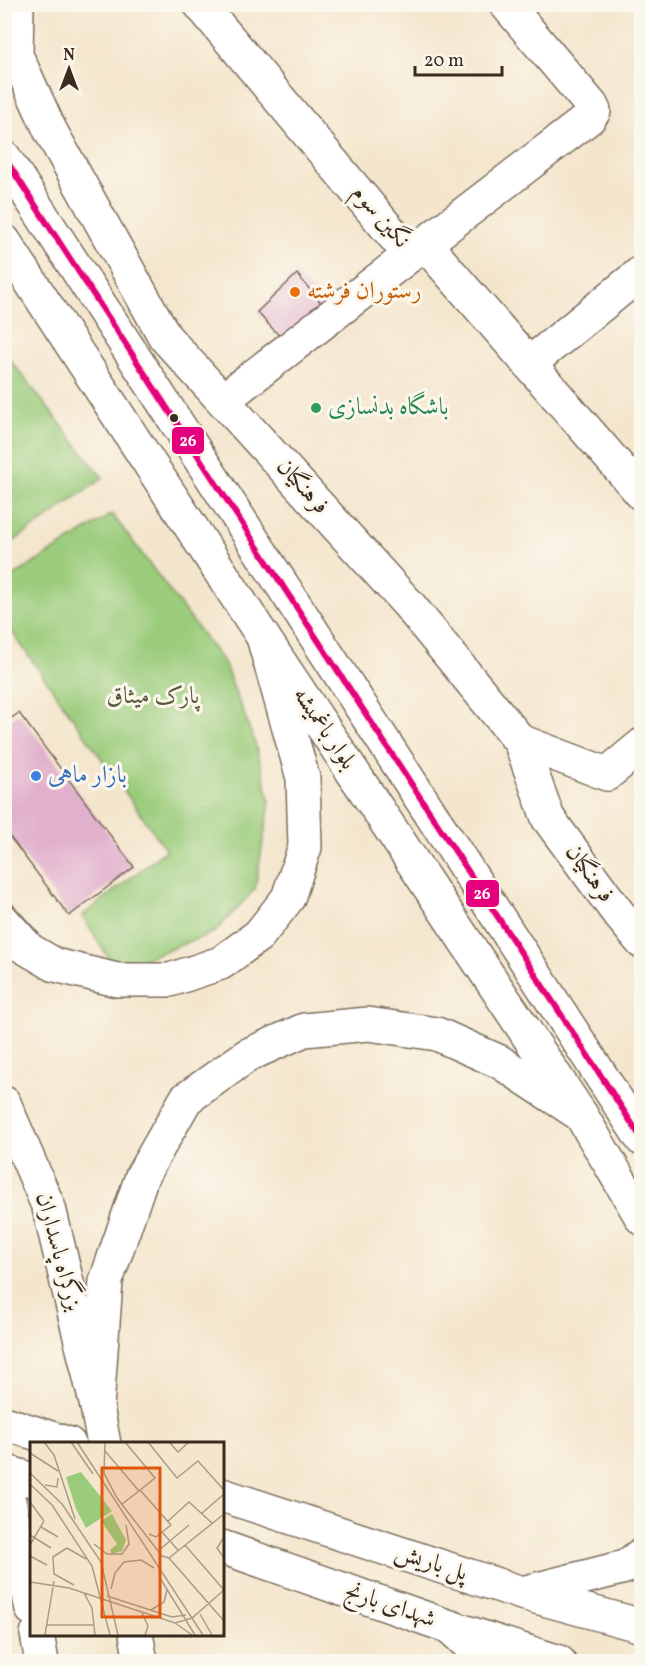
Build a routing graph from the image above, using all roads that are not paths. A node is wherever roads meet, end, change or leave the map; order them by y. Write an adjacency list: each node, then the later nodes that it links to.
1 (17, 4): 8 (main road, فرهنگیان)
2 (200, 4): 6 (main road, نگین سوم)
3 (506, 4): 6 (main road, نگین سوم)
4 (4, 157): 9 (main road, بلوار باغمیشه)
5 (4, 241): 13 (main road, بلوار باغمیشه)
6 (418, 249): 10 (main road); 11 (main road)
7 (642, 272): 10 (main road)
8 (165, 337): 9 (main road); 11 (main road, فرهنگیان)
9 (134, 357): 22 (main road, بلوار باغمیشه)
10 (528, 364): 12 (main road)
11 (223, 400): 14 (main road, فرهنگیان)
12 (642, 494)
13 (263, 637): 19 (main road); 21 (main road, بلوار باغمیشه)
14 (520, 741): 15 (main road); 17 (main road, فرهنگیان)
15 (642, 745)
16 (4, 909): 19 (lane)
17 (636, 926)
18 (4, 935): 19 (main road)
19 (55, 965)
20 (4, 1102): 24 (main road, بزرگراه پاسداران)
21 (581, 1115): 23 (main road, بلوار باغمیشه); 24 (main road)
22 (642, 1139)
23 (642, 1218)
24 (97, 1407): 27 (main road)
25 (4, 1423): 26 (main road)
26 (63, 1442)
27 (104, 1442)
28 (4, 1471): 29 (main road)
29 (30, 1479)
30 (7, 1493): 35 (main road)
31 (224, 1496): 34 (main road, پل باریش)
32 (224, 1548): 37 (main road, شهدای بارنج)
33 (642, 1554): 34 (main road)
34 (522, 1593): 36 (main road, پل باریش)
35 (30, 1600)
36 (642, 1626)
37 (450, 1627): 42 (main road); 43 (main road, شهدای بارنج)
38 (37, 1636): 40 (main road)
39 (136, 1636): 41 (main road)
40 (42, 1662)
41 (141, 1662)
42 (483, 1662)
43 (559, 1662)

